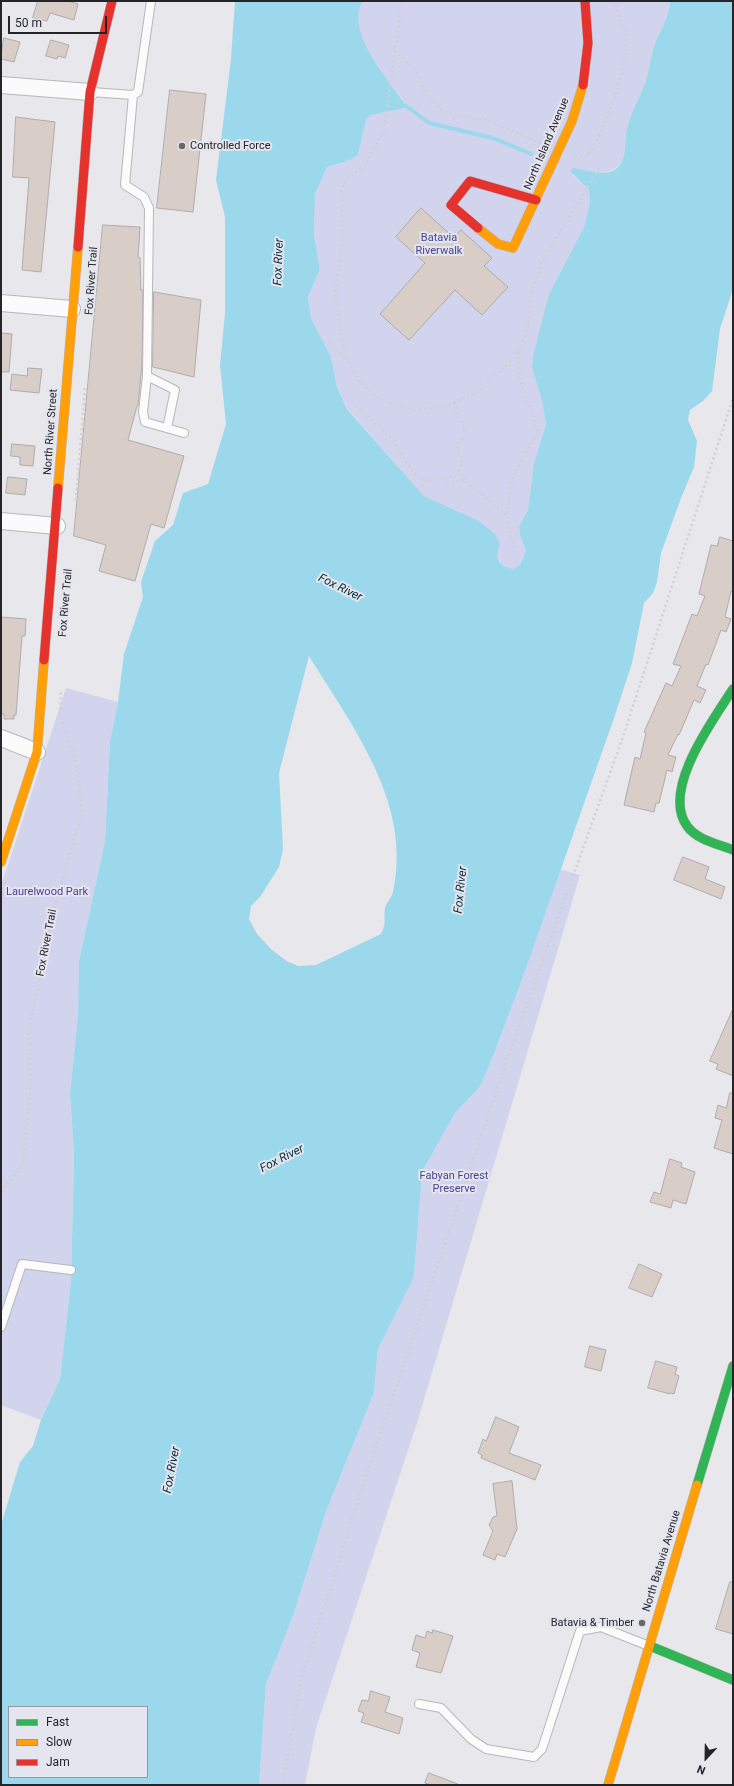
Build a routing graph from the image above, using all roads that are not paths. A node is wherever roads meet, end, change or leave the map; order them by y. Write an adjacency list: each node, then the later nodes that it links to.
1 (112, 1): 5 (street, North River Street)
2 (151, 1): 6 (lane)
3 (585, 1): 7 (street, North Island Avenue)
4 (1, 85): 5 (street)
5 (90, 92): 6 (lane); 9 (street, North River Street)
6 (133, 95): 10 (lane)
7 (536, 200): 7 (street, North Island Avenue)
8 (1, 303): 9 (street)
9 (72, 309): 14 (street, North River Street)
10 (147, 376): 11 (lane); 11 (lane)
11 (167, 428): 12 (lane)
12 (184, 433)
13 (1, 521): 14 (street)
14 (57, 526): 17 (street, North River Street)
15 (733, 690): 18 (street)
16 (1, 738): 17 (street)
17 (37, 752): 19 (street, North River Street)
18 (733, 850)
19 (1, 862)
20 (72, 1270): 21 (lane)
21 (1, 1326)
22 (733, 1366): 23 (street, North Batavia Avenue)
23 (650, 1646): 24 (street); 25 (lane); 26 (street, North Batavia Avenue)
24 (733, 1680)
25 (419, 1704)
26 (608, 1785)

